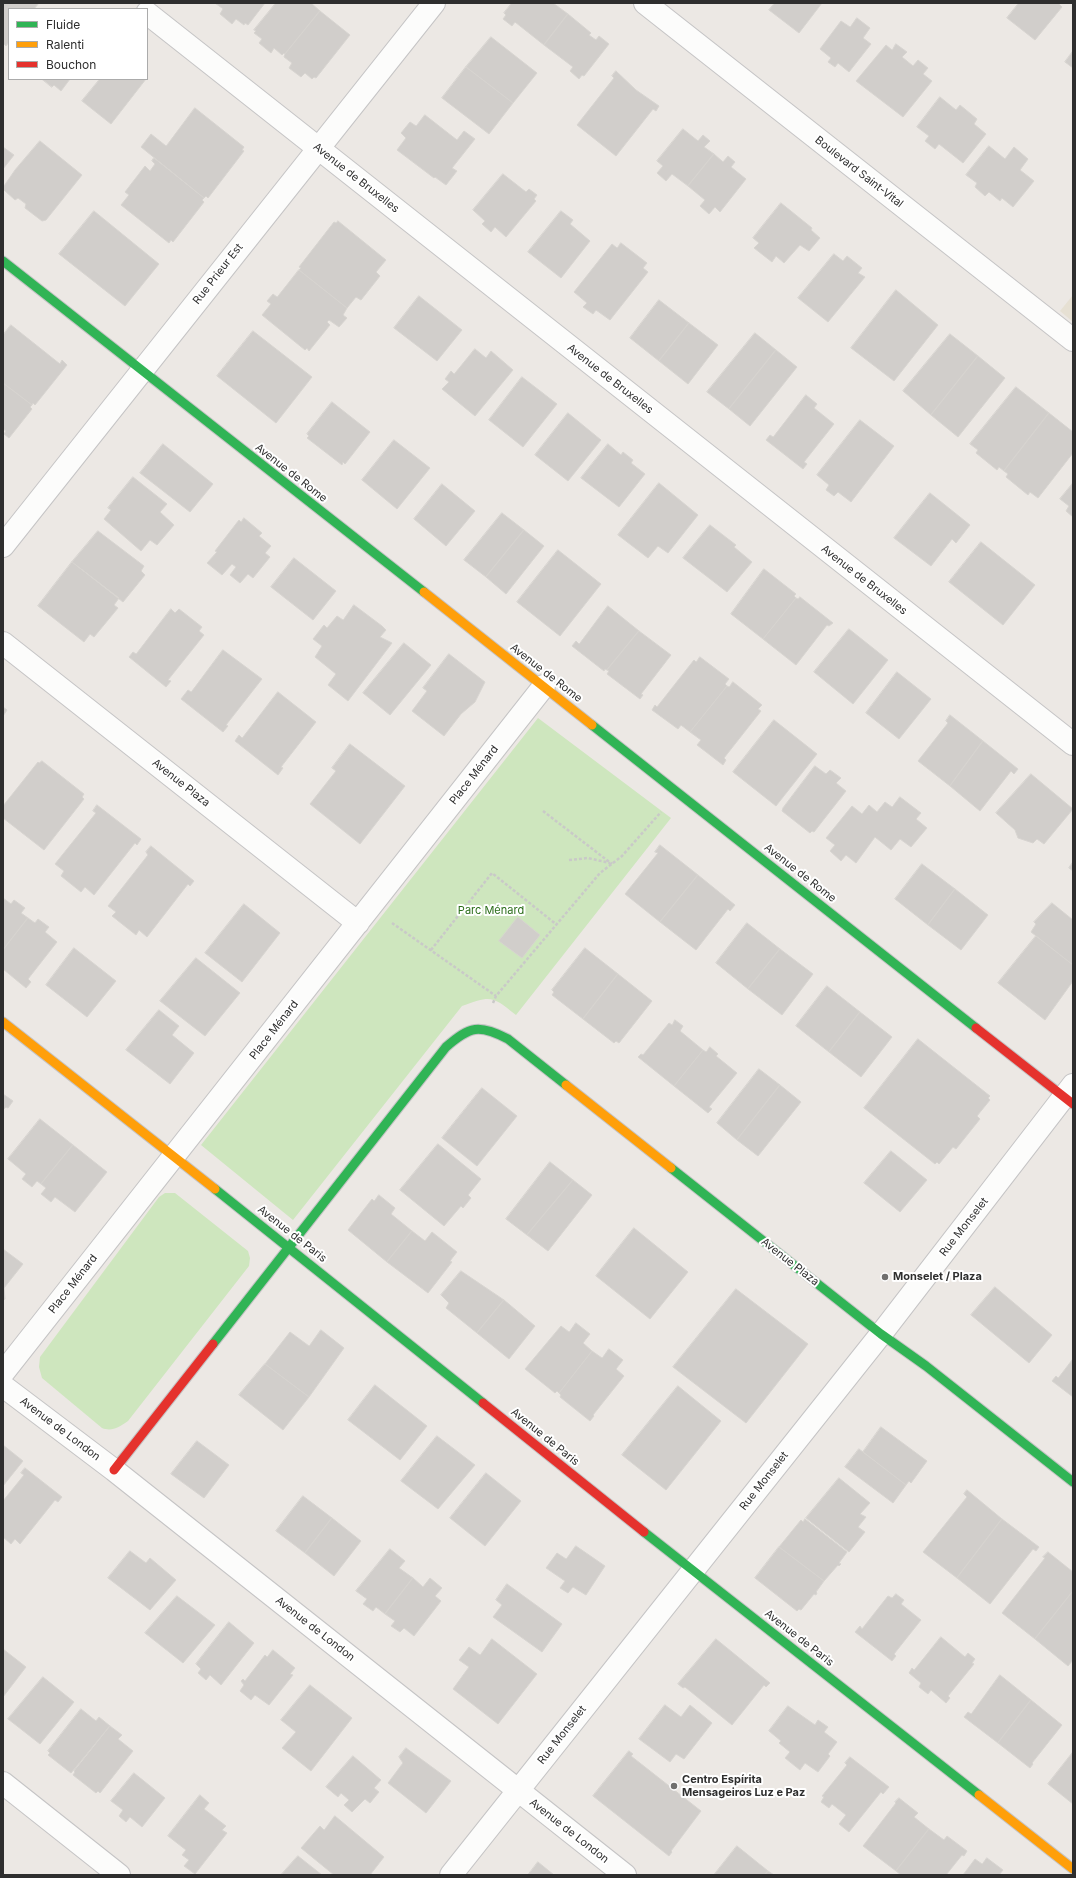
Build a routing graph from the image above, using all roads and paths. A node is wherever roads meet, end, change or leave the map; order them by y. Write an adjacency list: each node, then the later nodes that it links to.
1 (434, 3): 4 (street, Rue Prieur Est)
2 (645, 3): 6 (street, Boulevard Saint-Vital)
3 (148, 14): 4 (street, Avenue de Bruxelles)
4 (318, 148): 7 (street, Rue Prieur Est); 11 (street, Avenue de Bruxelles)
5 (3, 262): 7 (street, Avenue de Rome)
6 (1073, 340)
7 (142, 371): 8 (street, Rue Prieur Est); 10 (street, Avenue de Rome)
8 (3, 546)
9 (3, 643): 16 (street, Avenue Plaza)
10 (544, 686): 12 (street, Avenue de Rome); 16 (street, Place Ménard)
11 (1073, 744)
12 (678, 792): 15 (path); 22 (street, Avenue de Rome)
13 (543, 811): 15 (path)
14 (569, 860): 15 (path)
15 (612, 864): 17 (path)
16 (364, 916): 18 (path); 23 (street, Place Ménard)
17 (557, 925): 18 (path); 19 (path)
18 (431, 950): 19 (path)
19 (496, 996): 21 (path)
20 (3, 1022): 23 (street, Avenue de Paris)
21 (479, 1027): 24 (street); 25 (street, Avenue Plaza)
22 (1070, 1095): 25 (street, Rue Monselet)
23 (173, 1158): 24 (street, Avenue de Paris); 26 (street, Place Ménard)
24 (290, 1248): 28 (street); 30 (street, Avenue de Paris)
25 (881, 1334): 29 (street, Avenue Plaza); 30 (street, Rue Monselet)
26 (3, 1373)
27 (3, 1386): 28 (street, Avenue de London)
28 (114, 1470): 32 (street, Avenue de London)
29 (1073, 1482)
30 (693, 1570): 32 (street, Rue Monselet); 33 (street, Avenue de Paris)
31 (3, 1783): 34 (street)
32 (518, 1791): 35 (street, Rue Monselet); 36 (street, Avenue de London)
33 (1073, 1870)
34 (119, 1875)
35 (451, 1875)
36 (625, 1875)

